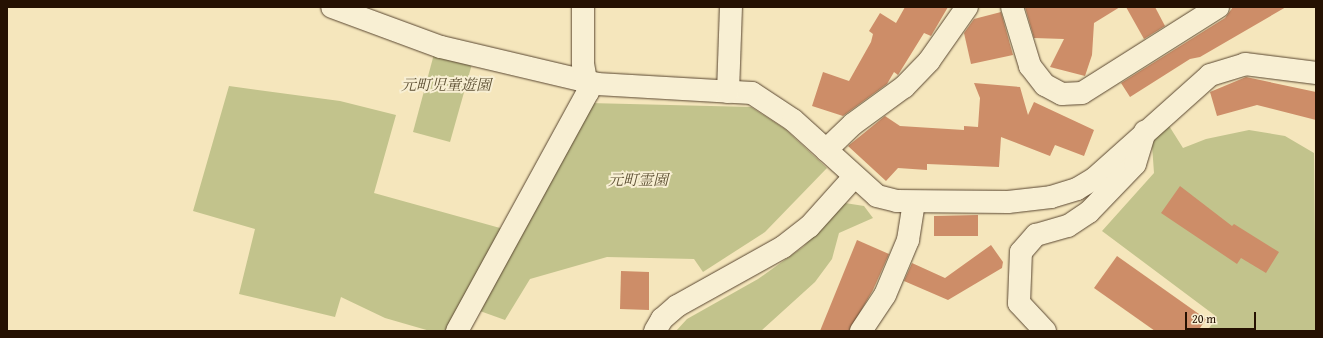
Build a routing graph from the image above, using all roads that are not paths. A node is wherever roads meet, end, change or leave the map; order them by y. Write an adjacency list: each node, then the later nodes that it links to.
1 (332, 7): 8 (street)
2 (583, 7): 8 (street)
3 (731, 7): 9 (street)
4 (967, 7): 11 (street)
5 (1012, 7): 6 (street)
6 (1218, 7)
7 (1316, 72): 10 (street)
8 (586, 81): 9 (street); 14 (street)
9 (728, 92): 11 (street)
10 (1145, 131): 13 (street); 17 (street)
11 (826, 150): 12 (street)
12 (854, 177): 13 (street); 15 (street)
13 (914, 202): 16 (street)
14 (457, 331)
15 (655, 331)
16 (861, 331)
17 (1045, 331)

